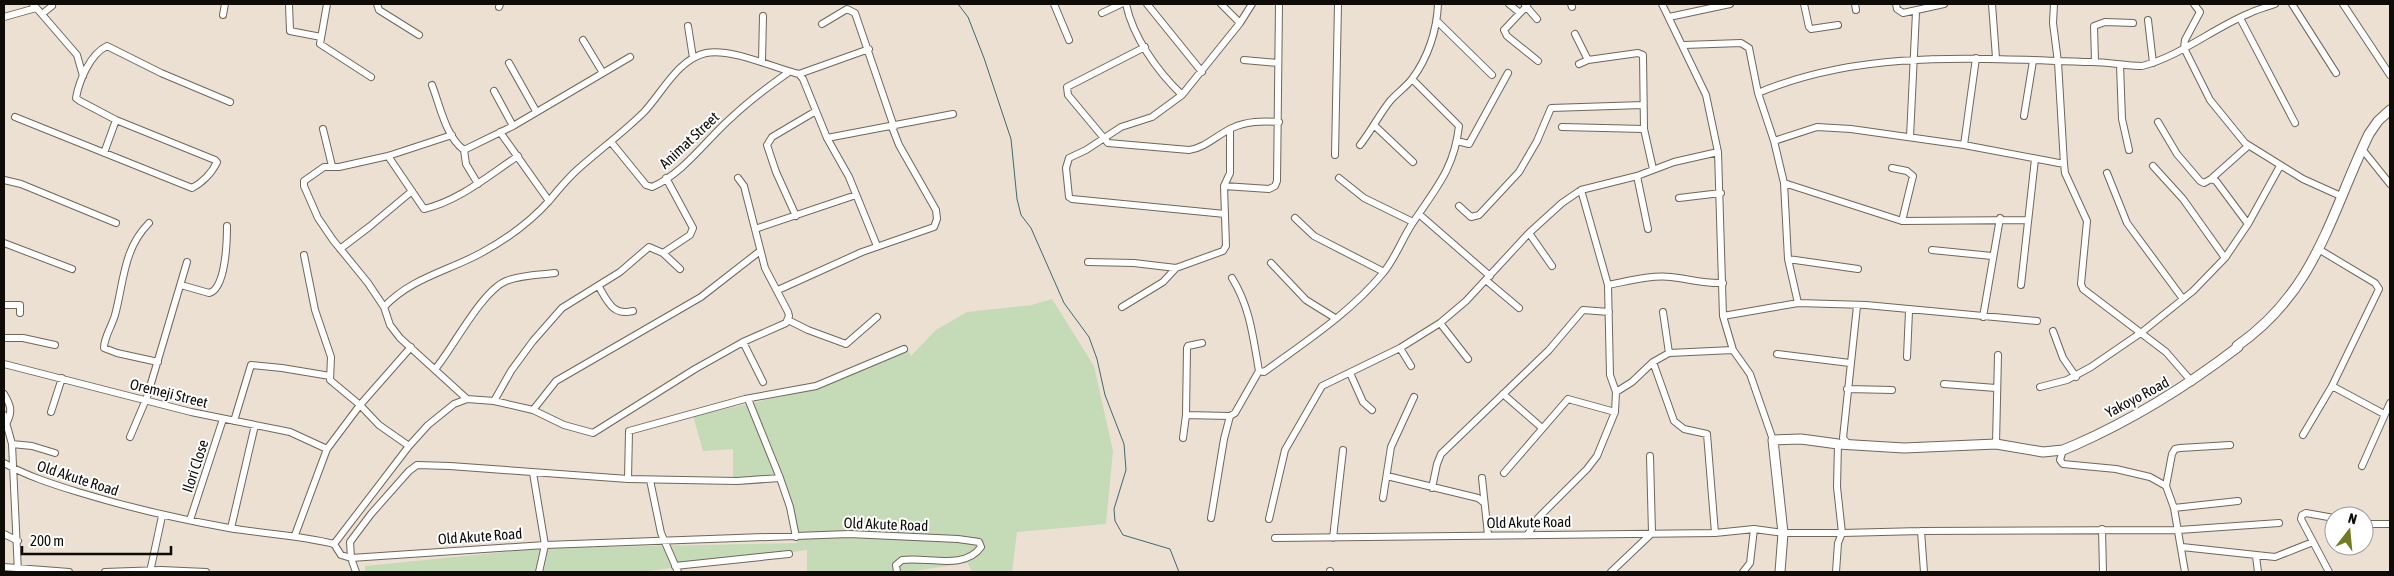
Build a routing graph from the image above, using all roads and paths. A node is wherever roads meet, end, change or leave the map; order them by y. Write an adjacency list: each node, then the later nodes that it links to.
1 (225, 4): 34 (street)
2 (289, 4): 49 (street)
3 (327, 4): 49 (street)
4 (377, 4): 48 (street)
5 (1054, 4): 51 (street)
6 (1121, 4): 31 (street)
7 (1126, 4): 53 (street)
8 (1147, 4): 76 (street)
9 (1221, 4): 42 (street)
10 (1252, 4): 42 (street)
11 (1279, 4): 71 (street)
12 (1338, 4): 125 (street)
13 (1438, 4): 41 (street)
14 (1509, 4): 32 (street)
15 (1662, 4): 37 (street)
16 (1730, 4): 37 (street)
17 (1804, 4): 45 (street)
18 (1896, 4): 30 (street)
19 (1944, 4): 30 (street)
20 (1992, 4): 61 (street)
21 (2054, 4): 68 (street)
22 (2194, 4): 55 (street)
23 (2275, 4): 29 (street)
24 (2292, 4): 79 (street)
25 (2342, 4): 82 (street)
26 (1526, 5): 32 (street); 39 (street)
27 (34, 6): 33 (street); 36 (street)
28 (52, 6): 33 (street)
29 (2264, 6): 38 (street)
30 (1916, 12): 59 (street)
31 (1102, 13)
32 (1520, 13): 66 (street)
33 (42, 14): 56 (street)
34 (222, 15)
35 (763, 16): 65 (street)
36 (4, 17)
37 (1669, 17): 52 (street)
38 (2240, 18): 55 (street); 101 (street)
39 (1537, 19)
40 (2148, 20): 72 (street)
41 (1438, 22): 81 (street); 85 (street)
42 (1240, 23): 76 (street)
43 (2133, 23): 69 (street)
44 (822, 24): 54 (street)
45 (1838, 25)
46 (688, 26): 58 (street)
47 (1575, 34): 64 (street)
48 (418, 35)
49 (321, 37): 84 (street)
50 (583, 40): 77 (street)
51 (1069, 40)
52 (1684, 46): 88 (street); 124 (street)
53 (1144, 47): 89 (street); 111 (street)
54 (869, 48): 80 (street); 104 (street)
55 (2184, 48): 72 (street); 119 (street)
56 (77, 54): 62 (street); 83 (street)
57 (630, 57): 77 (street)
58 (693, 58): 65 (street); 116 (street)
59 (1915, 58): 60 (street); 88 (street); 112 (street)
60 (1976, 58): 61 (street); 118 (street)
61 (1996, 58): 67 (street)
62 (92, 60): 83 (street); 90 (street)
63 (1244, 60): 71 (street)
64 (1588, 60): 73 (street); 91 (street)
65 (762, 61): 75 (street)
66 (1538, 61)
67 (2033, 61): 68 (street); 96 (street)
68 (2058, 62): 69 (street); 130 (street)
69 (2095, 62): 74 (street)
70 (509, 63): 93 (street)
71 (1278, 63): 99 (street)
72 (2152, 63): 74 (street)
73 (1579, 64)
74 (2120, 65): 122 (street)
75 (789, 72): 80 (street); 138 (street, Animat Street)
76 (1202, 72): 89 (street)
77 (602, 73): 93 (street)
78 (1508, 73): 114 (street)
79 (2336, 73)
80 (799, 74): 94 (street)
81 (1492, 75)
82 (2390, 75)
83 (83, 76): 98 (street)
84 (371, 77)
85 (1412, 79): 103 (street); 114 (street)
86 (432, 85): 110 (street)
87 (494, 91): 102 (street)
88 (1758, 93): 115 (street)
89 (1182, 94): 111 (street)
90 (230, 102)
91 (1643, 105): 108 (street); 154 (street)
92 (2390, 110): 120 (main road, Yakoyo Road)
93 (536, 111): 102 (street)
94 (816, 111): 113 (street); 157 (street)
95 (952, 114): 104 (street)
96 (2024, 116)
97 (15, 117): 123 (street)
98 (116, 120): 123 (street); 123 (street)
99 (1278, 122): 107 (street); 146 (street)
100 (2158, 122): 141 (street)
101 (2295, 123)
102 (513, 126): 109 (street)
103 (1375, 126): 117 (street); 129 (street)
104 (893, 127): 113 (street); 171 (street)
105 (1562, 127): 108 (street)
106 (323, 129): 131 (street)
107 (1230, 129): 111 (street); 146 (street)
108 (1644, 129): 135 (street)
109 (500, 132): 121 (street); 127 (street)
110 (452, 135): 121 (street); 126 (street)
111 (1105, 137): 155 (street)
112 (1910, 137): 115 (street); 118 (street)
113 (827, 138): 150 (street)
114 (1457, 140): 156 (street)
115 (1774, 141): 143 (street)
116 (611, 142): 138 (street, Animat Street); 153 (street)
117 (1360, 145)
118 (1964, 145): 128 (street)
119 (2248, 146): 133 (street); 141 (street)
120 (2362, 149): 145 (street); 151 (main road, Yakoyo Road)
121 (464, 150): 144 (street)
122 (2129, 150)
123 (104, 152)
124 (1718, 152): 135 (street); 149 (street)
125 (1335, 155)
126 (388, 156): 131 (street); 148 (street)
127 (518, 156): 144 (street); 153 (street)
128 (2035, 159): 130 (street); 160 (street)
129 (1413, 162)
130 (2064, 164): 219 (street)
131 (332, 166): 172 (street)
132 (2153, 166): 179 (street)
133 (2280, 166): 151 (street); 165 (street)
134 (1892, 168): 161 (street)
135 (1653, 169): 137 (street)
136 (2107, 173): 199 (street)
137 (1637, 176): 147 (street); 168 (street)
138 (666, 178): 176 (street)
139 (738, 178): 167 (street)
140 (1339, 178): 162 (street)
141 (2211, 179): 165 (street)
142 (4, 180): 164 (street)
143 (1784, 183): 161 (street); 180 (street)
144 (478, 184): 148 (street)
145 (2390, 184)
146 (1224, 186): 155 (street)
147 (1581, 190): 169 (street); 195 (street)
148 (412, 191): 172 (street)
149 (1721, 193): 152 (street); 193 (street)
150 (856, 195): 157 (street); 171 (street)
151 (2342, 197): 174 (main road, Yakoyo Road)
152 (1679, 198)
153 (549, 201): 202 (street)
154 (1459, 206)
155 (1225, 214): 185 (street)
156 (1420, 215): 162 (street); 192 (street)
157 (796, 216): 167 (street)
158 (1295, 218): 189 (street)
159 (2000, 218): 160 (street); 161 (street); 178 (street)
160 (2026, 220): 196 (street)
161 (1902, 221)
162 (1413, 222): 189 (street)
163 (149, 223): 233 (street)
164 (116, 224)
165 (2248, 224): 179 (street)
166 (227, 226): 194 (street)
167 (755, 229): 175 (street)
168 (1648, 229)
169 (1529, 233): 184 (street); 192 (street)
170 (4, 243): 186 (street)
171 (877, 246): 198 (street)
172 (340, 249): 202 (street)
173 (1932, 250): 178 (street)
174 (2320, 250): 245 (main road, Yakoyo Road); 248 (street)
175 (760, 251): 198 (street); 263 (street)
176 (663, 253): 187 (street); 197 (street)
177 (304, 255): 241 (street)
178 (1992, 256): 212 (street)
179 (2225, 258): 199 (street)
180 (1788, 259): 188 (street); 200 (street)
181 (188, 262): 194 (street)
182 (1088, 262): 185 (street)
183 (1271, 263): 214 (street)
184 (1552, 266)
185 (1176, 268): 204 (street)
186 (72, 269)
187 (680, 269)
188 (1858, 269)
189 (1384, 272): 214 (street)
190 (556, 273): 238 (street)
191 (1232, 278): 239 (street)
192 (1488, 278): 205 (street); 217 (street)
193 (1722, 283): 195 (street); 211 (street)
194 (181, 285): 233 (street)
195 (1608, 285): 208 (street)
196 (2021, 285)
197 (599, 287): 207 (street); 260 (street)
198 (778, 290): 215 (street)
199 (2183, 299): 219 (street)
200 (1798, 303): 203 (street); 211 (street)
201 (4, 306): 210 (street)
202 (384, 306): 224 (street)
203 (1857, 306): 206 (street); 235 (street)
204 (1122, 308)
205 (1519, 308)
206 (1909, 311): 212 (street); 231 (street)
207 (633, 312)
208 (1609, 312): 253 (street); 255 (street)
209 (1664, 312): 228 (street)
210 (20, 313)
211 (1723, 316): 227 (street)
212 (1983, 317): 216 (street)
213 (876, 318): 215 (street)
214 (1336, 318): 239 (street)
215 (788, 320): 221 (street)
216 (2037, 321)
217 (1440, 323): 225 (street); 232 (street)
218 (2053, 331): 242 (street)
219 (2142, 332): 242 (street); 245 (street)
220 (4, 338): 223 (street)
221 (743, 342): 244 (street); 263 (street)
222 (1202, 342): 269 (street)
223 (55, 345)
224 (411, 347): 238 (street); 262 (street)
225 (1400, 348): 237 (street); 240 (street)
226 (904, 350): 258 (street)
227 (1733, 350): 228 (street); 279 (street)
228 (1669, 353): 234 (street)
229 (1777, 354): 235 (street)
230 (1998, 355): 250 (street)
231 (1907, 357)
232 (1468, 359)
233 (158, 362): 259 (street)
234 (1653, 362): 253 (street); 321 (street)
235 (1850, 363): 251 (street)
236 (4, 364): 243 (street, Oremeji Street)
237 (1411, 366)
238 (436, 368): 257 (street)
239 (1259, 371): 270 (street)
240 (1350, 373): 264 (street); 311 (street)
241 (330, 376): 262 (street); 272 (street)
242 (2076, 377): 249 (street)
243 (62, 378): 259 (street, Oremeji Street); 265 (street)
244 (763, 382)
245 (2192, 382): 288 (main road, Yakoyo Road)
246 (1944, 384): 250 (street)
247 (4, 386): 254 (street)
248 (2332, 386): 267 (street); 276 (street)
249 (2040, 387)
250 (1996, 388): 283 (street)
251 (1847, 389): 252 (street); 282 (street)
252 (1892, 390)
253 (1616, 392): 266 (street)
254 (4, 394): 273 (street)
255 (1503, 394): 275 (street); 302 (street)
256 (1414, 398): 296 (street)
257 (467, 399): 260 (street); 284 (street)
258 (748, 399): 297 (street); 299 (street)
259 (145, 401): 271 (street, Oremeji Street); 277 (street)
260 (494, 401): 263 (street)
261 (2390, 403): 267 (street)
262 (360, 405): 284 (street); 286 (street)
263 (533, 410)
264 (1372, 410)
265 (51, 412)
266 (1615, 412): 275 (street); 324 (street)
267 (2384, 414): 292 (street)
268 (4, 415): 273 (street)
269 (1186, 415): 270 (street); 278 (street)
270 (1230, 416): 309 (street)
271 (223, 419): 272 (street, Oremeji Street); 310 (street, Ilori Close)
272 (234, 421): 274 (street, Oremeji Street)
273 (7, 422): 280 (street)
274 (255, 425): 286 (street, Oremeji Street); 315 (street)
275 (1542, 428): 295 (street)
276 (2303, 435)
277 (130, 437)
278 (1183, 438)
279 (1774, 440): 281 (main road, Yakoyo Road); 322 (main road)
280 (12, 444): 289 (street); 293 (street)
281 (1838, 444): 282 (main road, Yakoyo Road); 325 (street)
282 (1849, 444): 283 (main road, Yakoyo Road)
283 (1996, 444): 288 (main road, Yakoyo Road)
284 (409, 446): 334 (street)
285 (2230, 446): 301 (street)
286 (327, 449): 326 (street)
287 (1343, 450): 330 (street)
288 (2063, 450): 301 (street)
289 (55, 453)
290 (1650, 456): 320 (street)
291 (4, 463): 293 (street, Old Akute Road)
292 (2362, 466)
293 (13, 468): 307 (street, Old Akute Road); 331 (street)
294 (533, 473): 299 (street); 335 (street); 339 (street)
295 (1504, 473)
296 (1387, 476): 302 (street); 303 (street)
297 (780, 478): 300 (street); 328 (street)
298 (1482, 478): 305 (street)
299 (628, 479): 300 (street)
300 (650, 480): 332 (street)
301 (2166, 486): 306 (street)
302 (1432, 488): 305 (street)
303 (1384, 498)
304 (2238, 501): 306 (street)
305 (1483, 502): 327 (street)
306 (2174, 508): 318 (street)
307 (162, 516): 310 (street, Old Akute Road); 343 (street)
308 (2324, 516): 333 (street)
309 (1212, 518)
310 (190, 520): 315 (street, Old Akute Road)
311 (1269, 520)
312 (2279, 523): 318 (street, Old Akute Road)
313 (2374, 524): 314 (street)
314 (2390, 524)
315 (230, 528): 326 (street, Old Akute Road)
316 (1754, 529): 321 (street, Old Akute Road); 322 (street, Old Akute Road); 351 (street)
317 (2102, 530): 318 (street, Old Akute Road); 319 (street, Old Akute Road); 355 (street)
318 (2179, 530): 336 (street)
319 (1921, 531): 325 (street, Old Akute Road); 354 (street)
320 (1652, 533): 321 (street, Old Akute Road); 324 (street, Old Akute Road); 350 (street)
321 (1715, 533)
322 (1783, 533): 325 (street, Old Akute Road); 352 (main road)
323 (4, 534): 331 (street)
324 (1528, 534): 327 (street, Old Akute Road)
325 (1842, 534): 353 (street)
326 (295, 535): 334 (street, Old Akute Road)
327 (1488, 535): 330 (street, Old Akute Road)
328 (796, 537): 332 (street, Old Akute Road); 349 (street, Old Akute Road)
329 (1275, 538): 330 (street, Old Akute Road)
330 (1333, 538)
331 (18, 541): 342 (street)
332 (664, 541): 335 (street, Old Akute Road); 341 (street)
333 (2314, 542): 338 (street); 358 (street)
334 (334, 544): 339 (street, Old Akute Road)
335 (545, 545): 339 (street, Old Akute Road); 348 (street)
336 (2182, 547): 338 (street); 356 (street)
337 (789, 554): 341 (street)
338 (2256, 556): 357 (street)
339 (351, 558): 347 (street)
340 (4, 567): 342 (street)
341 (677, 569)
342 (18, 570): 344 (street)
343 (150, 571): 345 (street); 346 (street)
344 (68, 572)
345 (106, 572)
346 (206, 572)
347 (356, 572)
348 (539, 572)
349 (897, 572)
350 (1611, 572)
351 (1743, 572)
352 (1780, 572)
353 (1836, 572)
354 (1924, 572)
355 (2103, 572)
356 (2185, 572)
357 (2258, 572)
358 (2329, 572)

